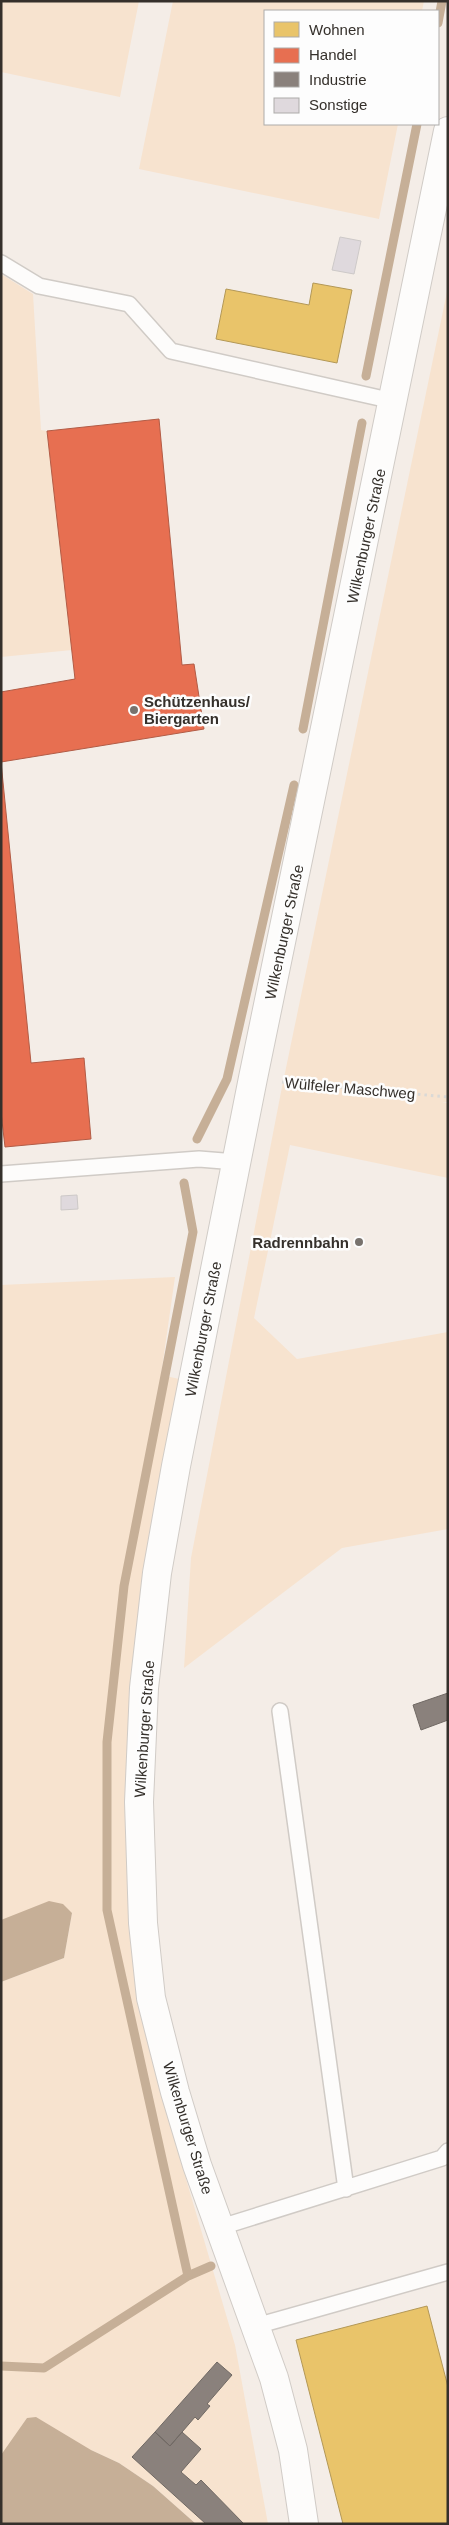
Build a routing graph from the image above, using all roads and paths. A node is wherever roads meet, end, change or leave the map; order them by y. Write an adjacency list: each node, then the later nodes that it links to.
1 (448, 131): 3 (main road, Wilkenburger Straße)
2 (1, 263): 3 (lane)
3 (393, 401): 4 (main road, Wilkenburger Straße)
4 (253, 1078): 5 (path, Wülfeler Maschweg); 6 (main road, Wilkenburger Straße)
5 (448, 1097)
6 (236, 1162): 7 (lane); 11 (main road, Wilkenburger Straße)
7 (1, 1174)
8 (280, 1711): 10 (lane)
9 (448, 2151): 10 (lane)
10 (346, 2189): 11 (lane)
11 (221, 2227): 13 (main road, Wilkenburger Straße)
12 (448, 2272): 13 (lane)
13 (256, 2326): 14 (main road, Wilkenburger Straße)
14 (304, 2524)

